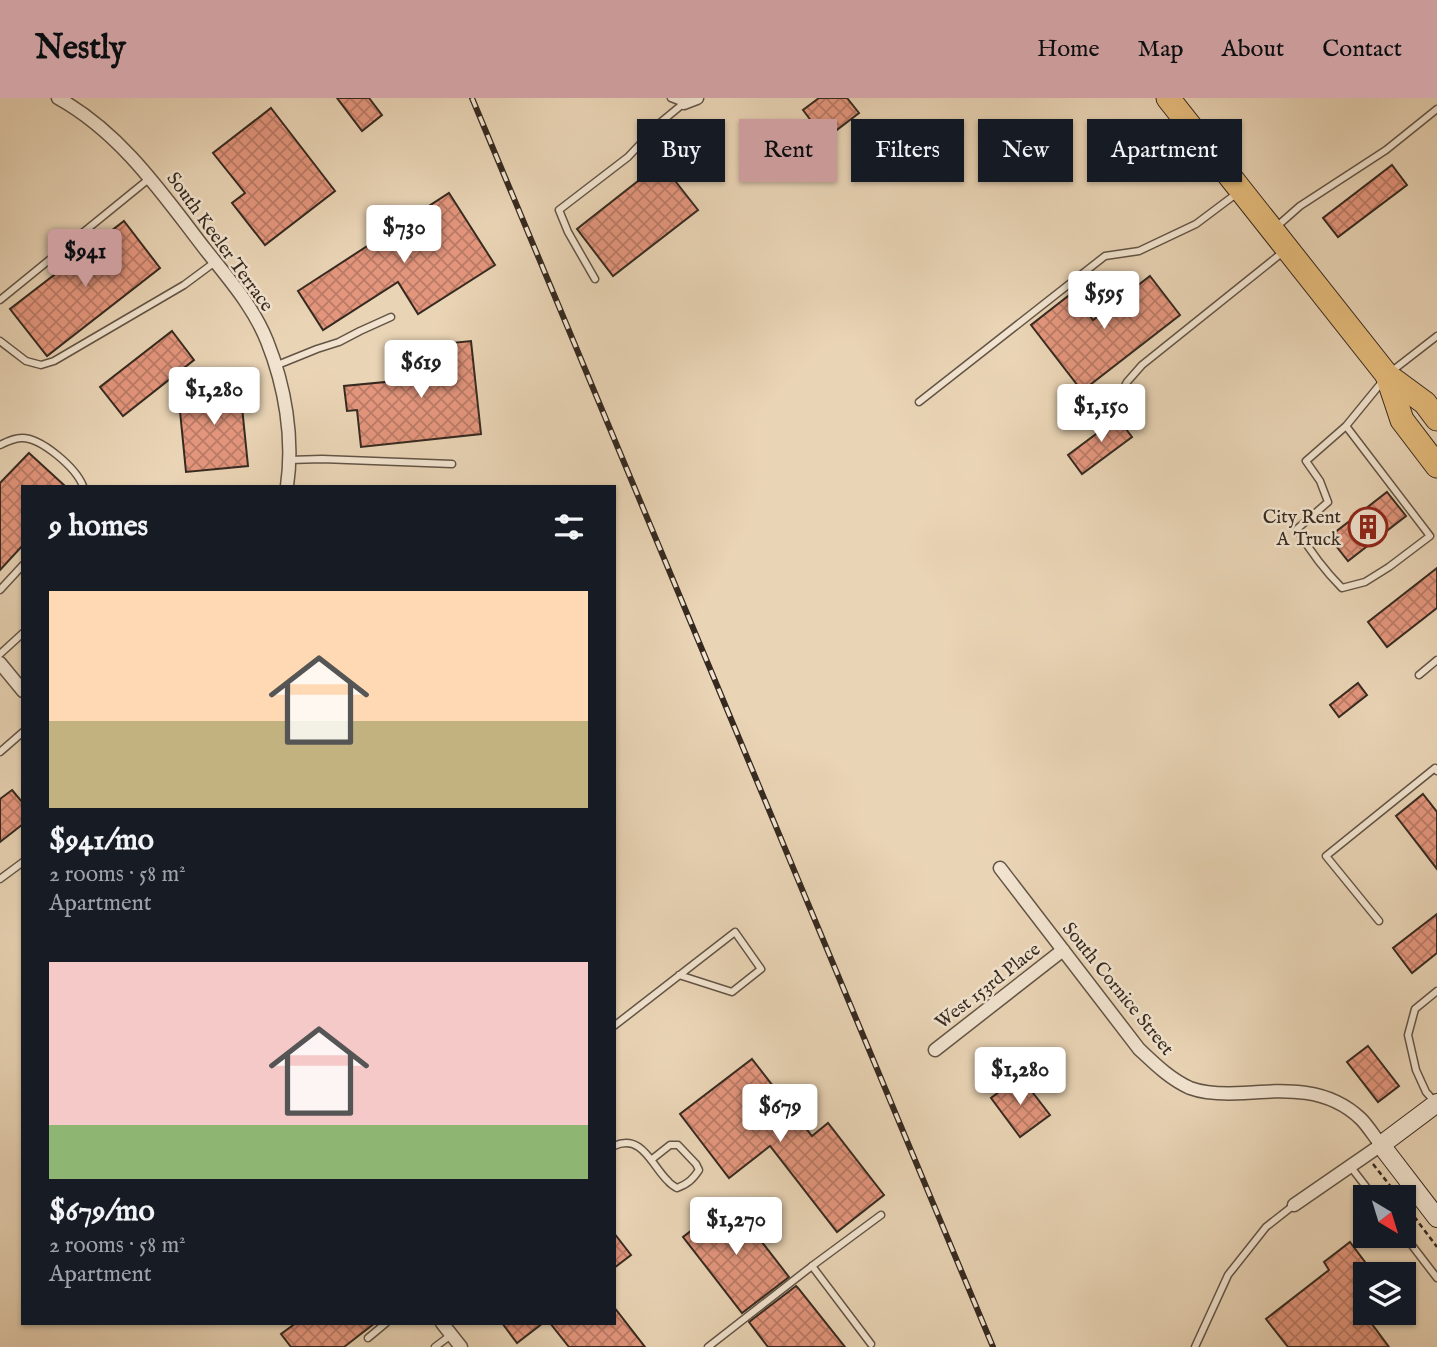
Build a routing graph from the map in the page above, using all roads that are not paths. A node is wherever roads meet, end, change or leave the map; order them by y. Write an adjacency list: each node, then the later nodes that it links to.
1 (58, 98): 6 (street, South Keeler Terrace)
2 (697, 98): 4 (street)
3 (1167, 98): 7 (highway)
4 (678, 101): 11 (lane)
5 (1437, 109): 8 (lane)
6 (150, 178): 10 (street, South Keeler Terrace); 12 (lane)
7 (1241, 191): 8 (highway); 19 (lane)
8 (1273, 231): 9 (highway)
9 (1287, 249): 17 (highway); 18 (lane)
10 (215, 262): 15 (lane); 16 (street, South Keeler Terrace)
11 (595, 279)
12 (0, 300)
13 (391, 317): 16 (lane)
14 (1437, 336): 17 (lane)
15 (0, 341)
16 (275, 366): 23 (street, South Keeler Terrace)
17 (1387, 375): 20 (highway); 21 (lane); 25 (highway)
18 (1116, 401)
19 (919, 402)
20 (1437, 419)
21 (1346, 426): 21 (lane)
22 (0, 445): 26 (lane)
23 (289, 460): 24 (lane); 27 (street, South Keeler Terrace)
24 (452, 464)
25 (1437, 466)
26 (83, 485)
27 (287, 485)
28 (21, 567): 29 (lane)
29 (0, 590)
30 (21, 635): 31 (lane)
31 (0, 654)
32 (1437, 660): 34 (lane)
33 (3, 671): 35 (street)
34 (1419, 675)
35 (21, 689)
36 (21, 734): 37 (lane)
37 (0, 752)
38 (1437, 771): 42 (lane)
39 (21, 864): 41 (lane)
40 (1000, 869): 43 (street, South Cornice Street)
41 (0, 880)
42 (1379, 920)
43 (1063, 950): 47 (street, West 153rd Place); 50 (street, South Cornice Street)
44 (679, 975): 44 (lane); 46 (lane)
45 (1437, 991): 48 (lane)
46 (616, 1024)
47 (935, 1050)
48 (1436, 1103): 50 (street)
49 (616, 1145): 51 (lane)
50 (1381, 1145): 52 (street); 56 (street)
51 (651, 1160): 51 (lane)
52 (1350, 1166): 53 (lane); 54 (street)
53 (1365, 1185)
54 (1294, 1205): 68 (lane)
55 (881, 1215): 58 (lane)
56 (1437, 1218)
57 (1414, 1248): 59 (lane)
58 (812, 1266): 64 (lane); 67 (lane)
59 (1437, 1278)
60 (384, 1325): 63 (lane)
61 (444, 1325): 62 (street)
62 (451, 1335): 65 (lane); 66 (street)
63 (368, 1338)
64 (872, 1344)
65 (435, 1347)
66 (461, 1347)
67 (708, 1347)
68 (1195, 1347)

